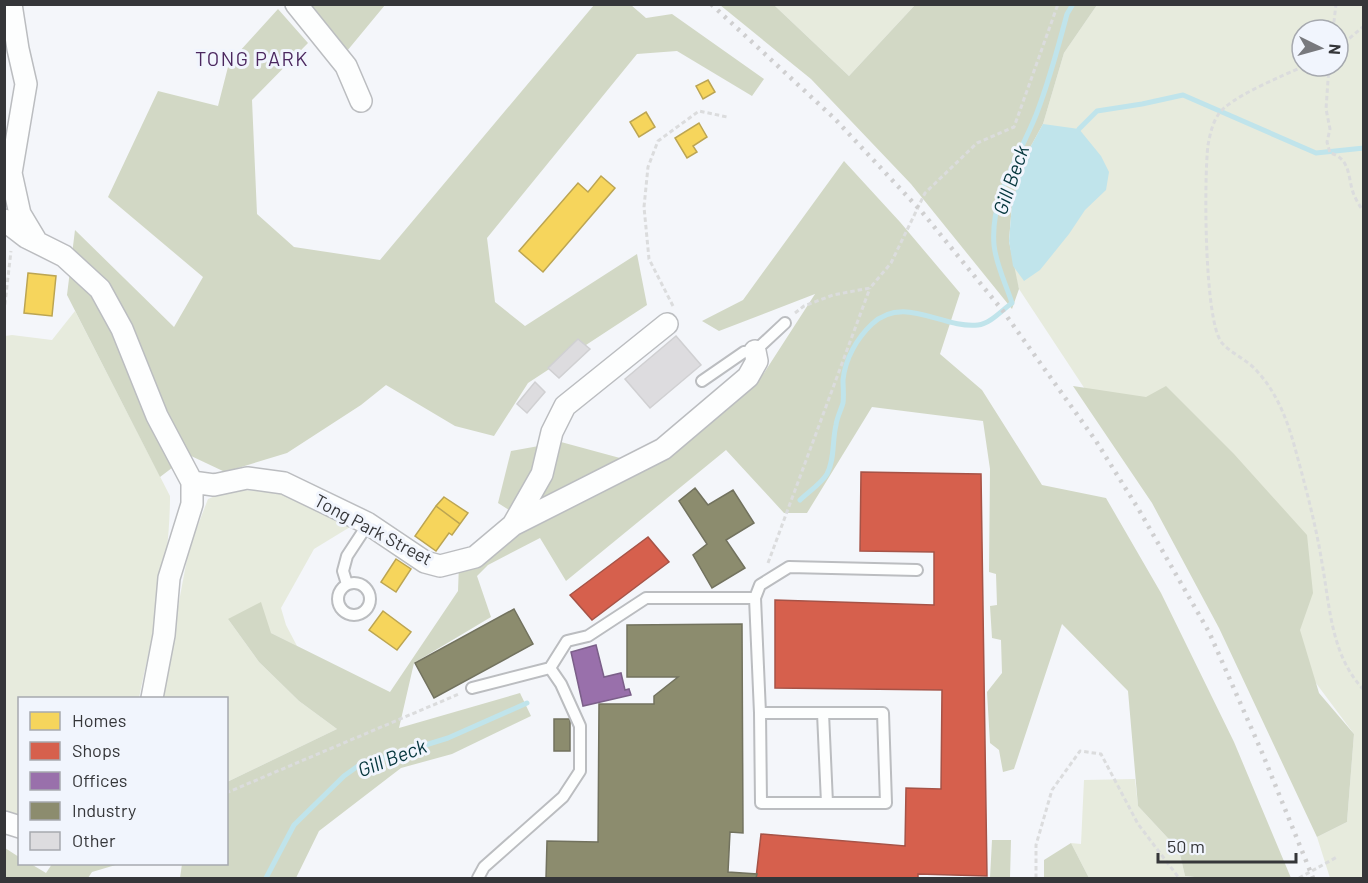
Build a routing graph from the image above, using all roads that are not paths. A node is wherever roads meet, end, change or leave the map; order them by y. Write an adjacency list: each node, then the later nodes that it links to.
1 (11, 4): 5 (street)
2 (296, 4): 3 (street)
3 (361, 100)
4 (7, 222): 5 (street)
5 (39, 244): 10 (street)
6 (785, 323): 8 (lane)
7 (667, 324): 14 (street, Tong Park Street)
8 (755, 351): 9 (lane); 14 (street)
9 (702, 381)
10 (192, 482): 11 (street); 12 (street)
11 (214, 485): 12 (street); 13 (street, Tong Park Street)
12 (192, 504): 20 (street)
13 (368, 524): 14 (street, Tong Park Street); 16 (lane)
14 (513, 525)
15 (917, 570): 17 (lane)
16 (347, 584)
17 (755, 598): 18 (lane); 21 (lane)
18 (550, 668): 19 (lane); 24 (lane)
19 (472, 688)
20 (152, 697)
21 (760, 713): 22 (lane); 23 (lane)
22 (823, 713): 23 (lane); 23 (lane)
23 (827, 803)
24 (478, 879)

